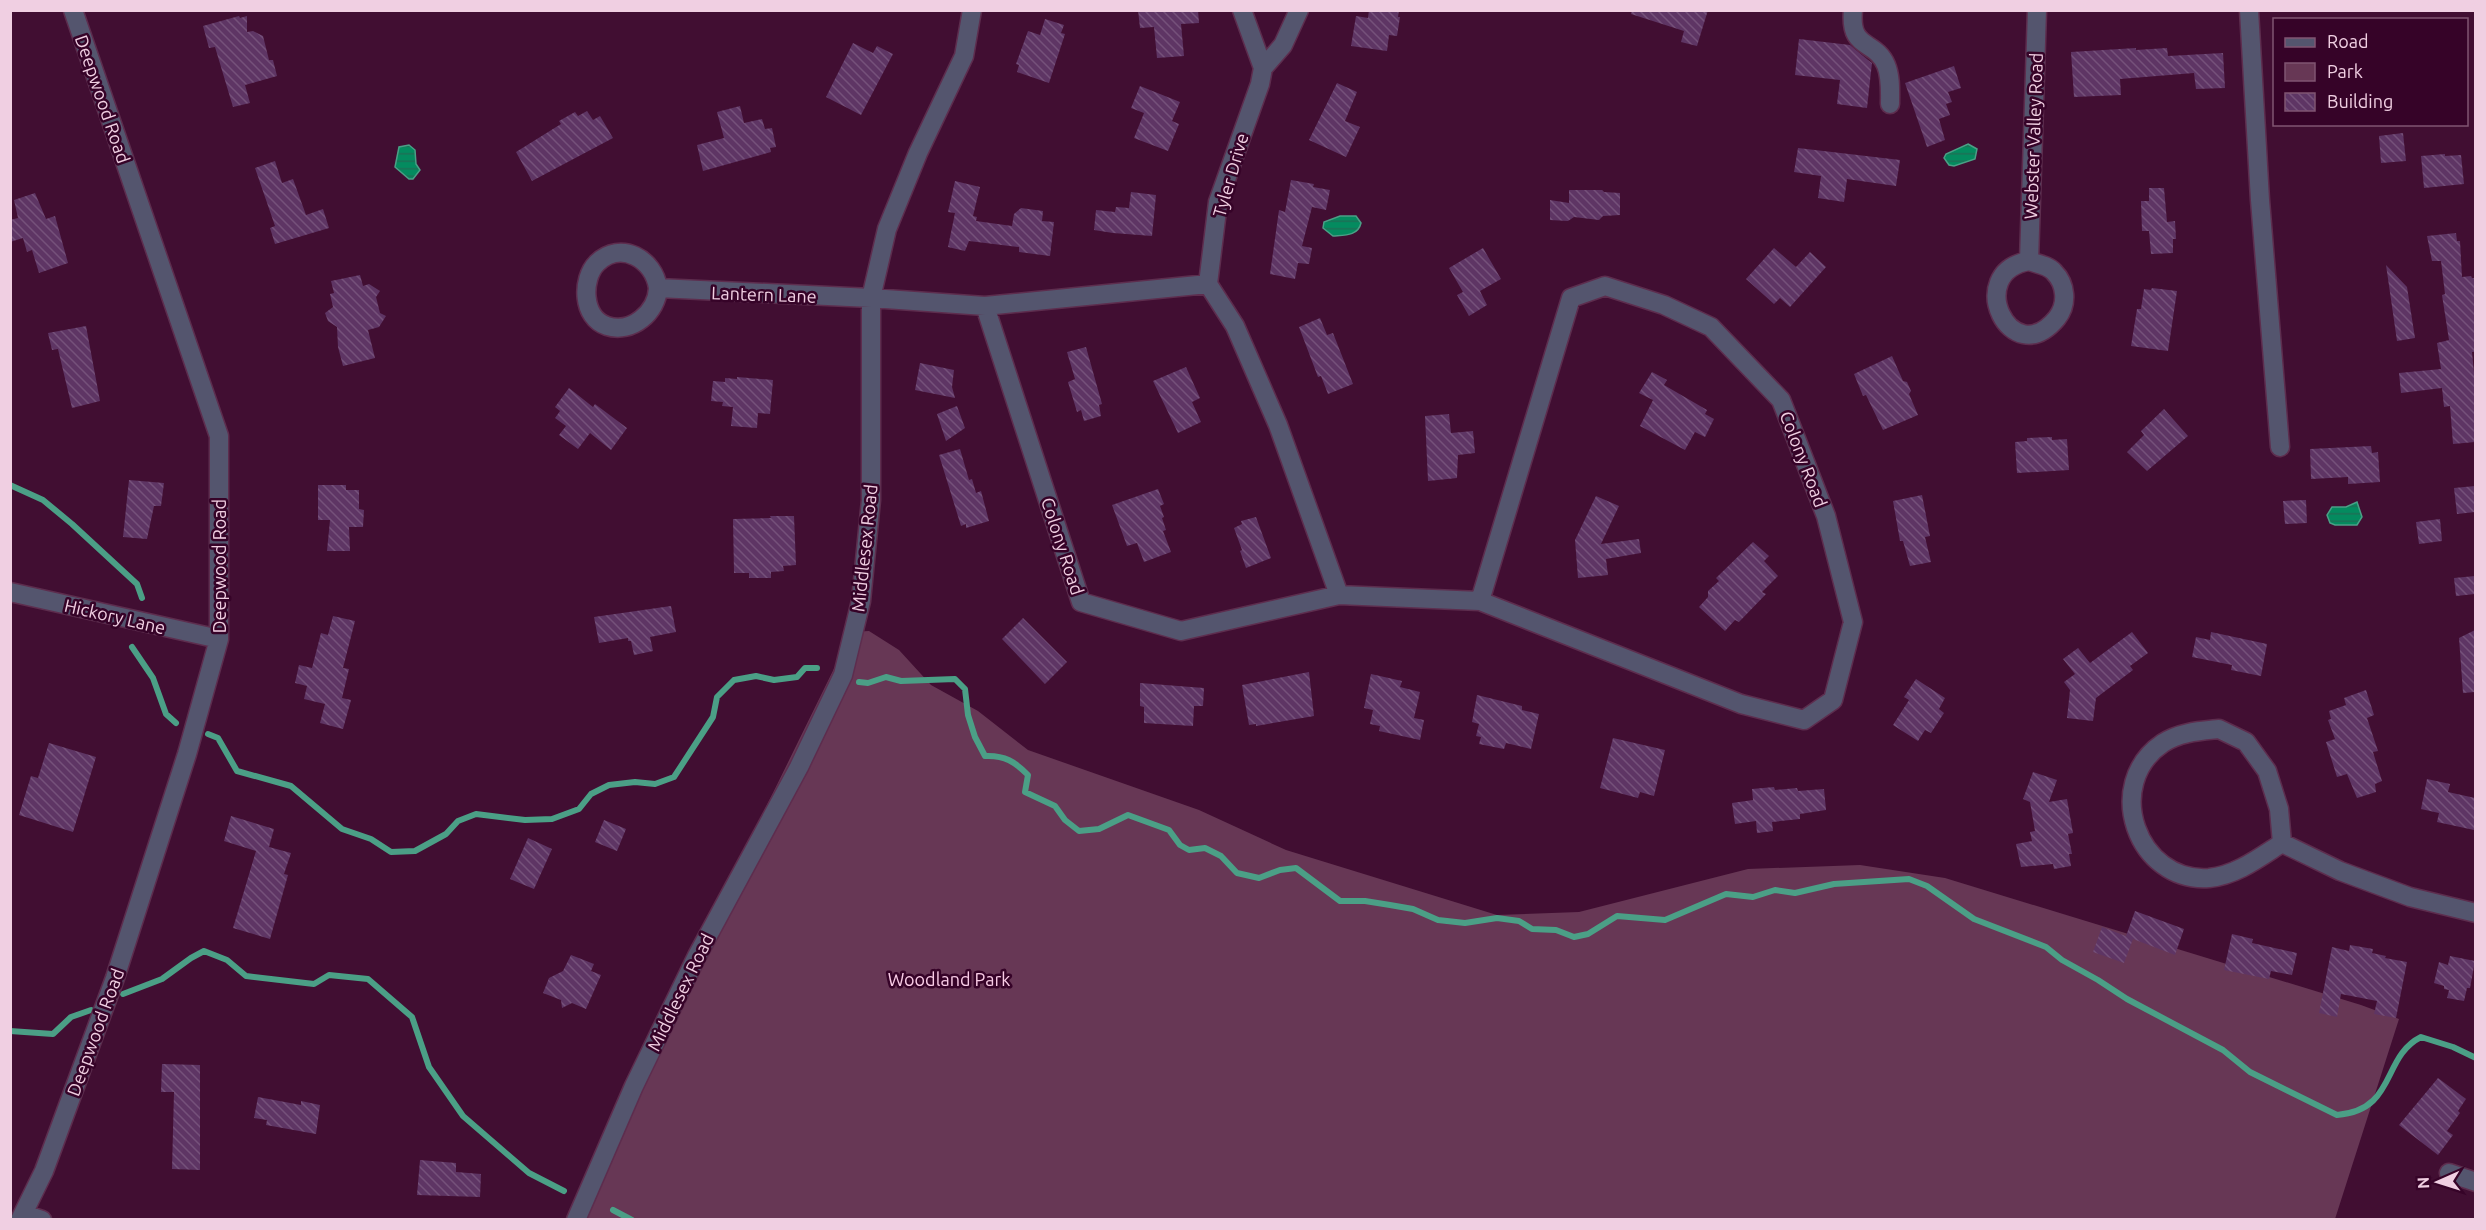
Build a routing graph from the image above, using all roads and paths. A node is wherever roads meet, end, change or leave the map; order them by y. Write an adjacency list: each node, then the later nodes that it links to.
1 (73, 10): 19 (street, Deepwood Road)
2 (972, 10): 13 (street, Middlesex Road)
3 (1242, 10): 8 (street)
4 (1299, 10): 8 (street, Tyler Drive)
5 (1853, 10): 9 (street)
6 (2037, 10): 10 (street, Webster Valley Road)
7 (2249, 10): 15 (street)
8 (1263, 68): 11 (street, Tyler Drive)
9 (1890, 104)
10 (2029, 261)
11 (1208, 284): 14 (street); 17 (street)
12 (658, 288): 12 (street); 13 (street, Lantern Lane)
13 (871, 298): 14 (street); 26 (street, Middlesex Road)
14 (985, 306): 17 (street, Colony Road)
15 (2280, 447)
16 (10, 592): 19 (street, Hickory Lane)
17 (1339, 595): 18 (street, Colony Road)
18 (1480, 601): 18 (street, Colony Road)
19 (219, 639): 24 (street, Deepwood Road)
20 (2282, 843): 20 (street); 21 (street)
21 (2475, 913)
22 (2449, 1173): 23 (street)
23 (2475, 1182)
24 (22, 1216): 25 (street)
25 (42, 1220)
26 (576, 1220)

